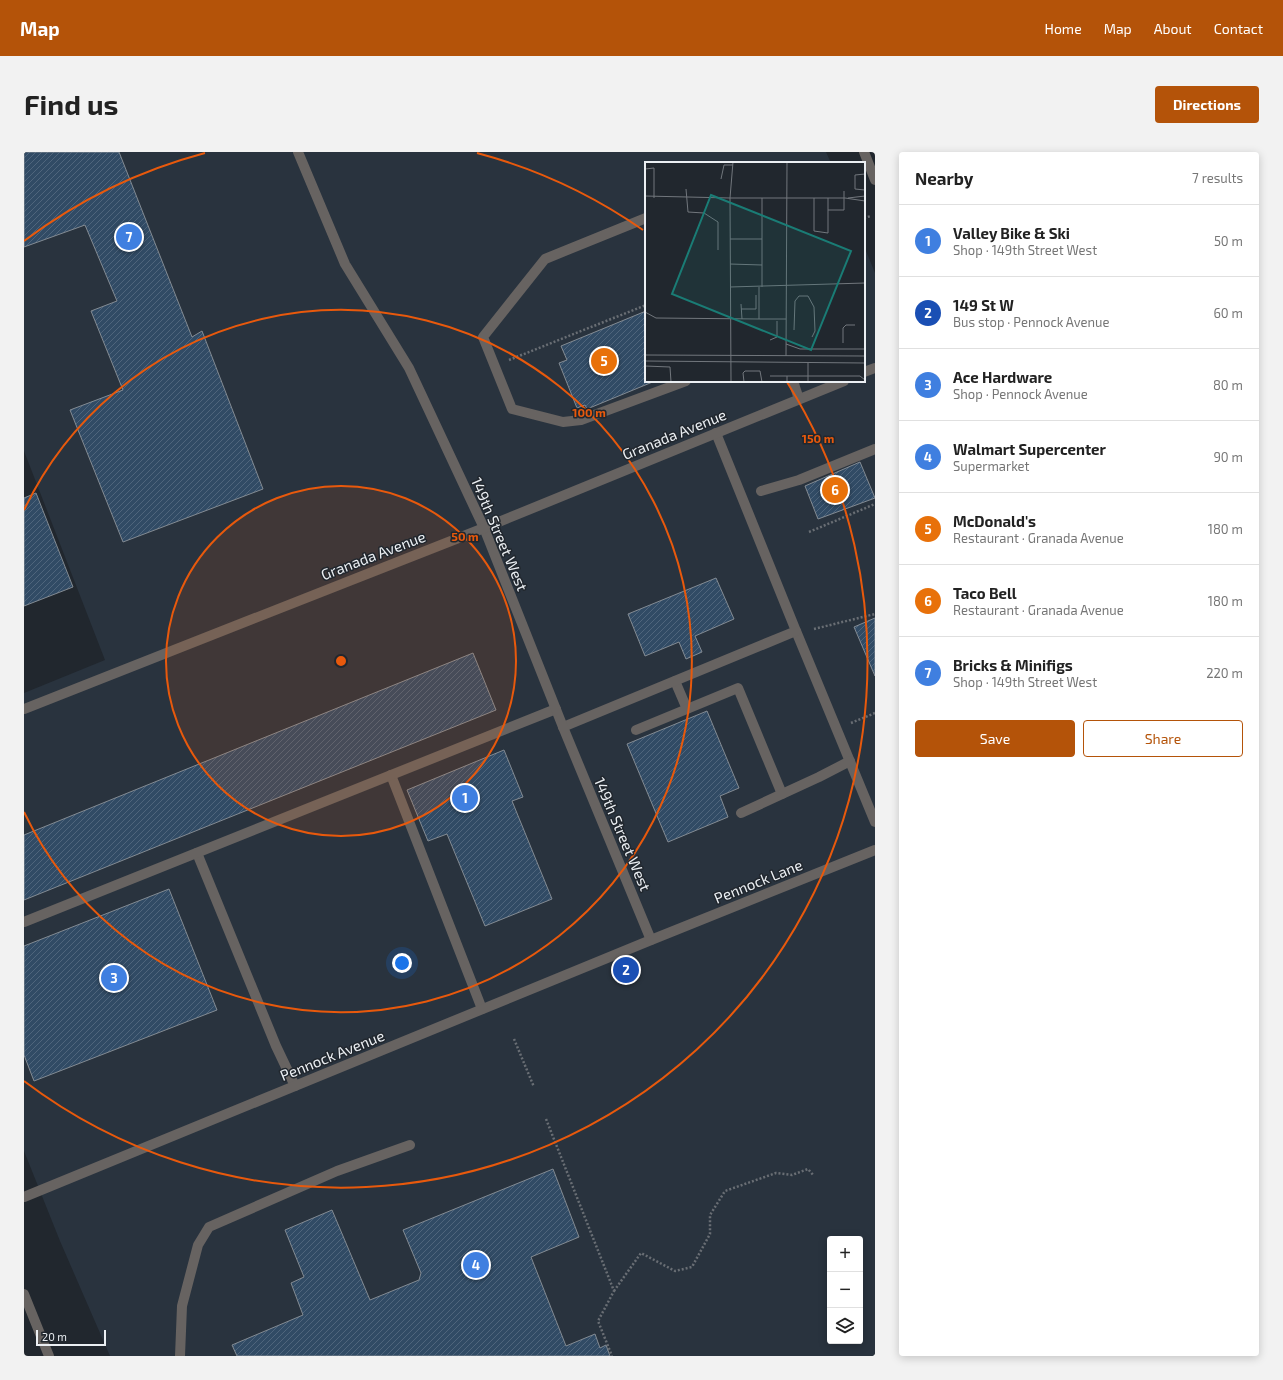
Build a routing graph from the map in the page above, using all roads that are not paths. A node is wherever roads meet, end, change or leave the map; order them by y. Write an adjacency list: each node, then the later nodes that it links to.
1 (298, 152): 14 (street, 149th Street West)
2 (864, 152): 3 (street)
3 (875, 180)
4 (645, 218): 7 (street)
5 (875, 368): 6 (street)
6 (865, 372)
7 (683, 382)
8 (793, 382): 10 (street)
9 (839, 382): 10 (street, Granada Avenue)
10 (799, 398): 11 (street, Granada Avenue)
11 (716, 433): 14 (street, Granada Avenue); 15 (street)
12 (875, 449): 13 (street)
13 (761, 491)
14 (484, 528): 17 (street, Granada Avenue); 18 (street, 149th Street West)
15 (796, 632): 16 (street); 22 (street)
16 (675, 681): 19 (street); 20 (street)
17 (24, 709)
18 (556, 709): 20 (street, 149th Street West); 23 (street)
19 (687, 709): 21 (street); 24 (street)
20 (563, 727): 30 (street, 149th Street West)
21 (636, 730)
22 (850, 762): 24 (street); 26 (street)
23 (391, 775): 28 (street); 31 (street)
24 (782, 794): 25 (street)
25 (741, 813)
26 (875, 822)
27 (875, 850): 30 (street, Pennock Lane)
28 (197, 853): 29 (street); 32 (street)
29 (24, 922)
30 (651, 940): 31 (street, Pennock Avenue)
31 (482, 1009): 32 (street, Pennock Avenue)
32 (295, 1086): 34 (street, Pennock Avenue)
33 (410, 1145): 37 (street)
34 (24, 1196)
35 (24, 1294): 36 (street)
36 (49, 1356)
37 (180, 1356)

